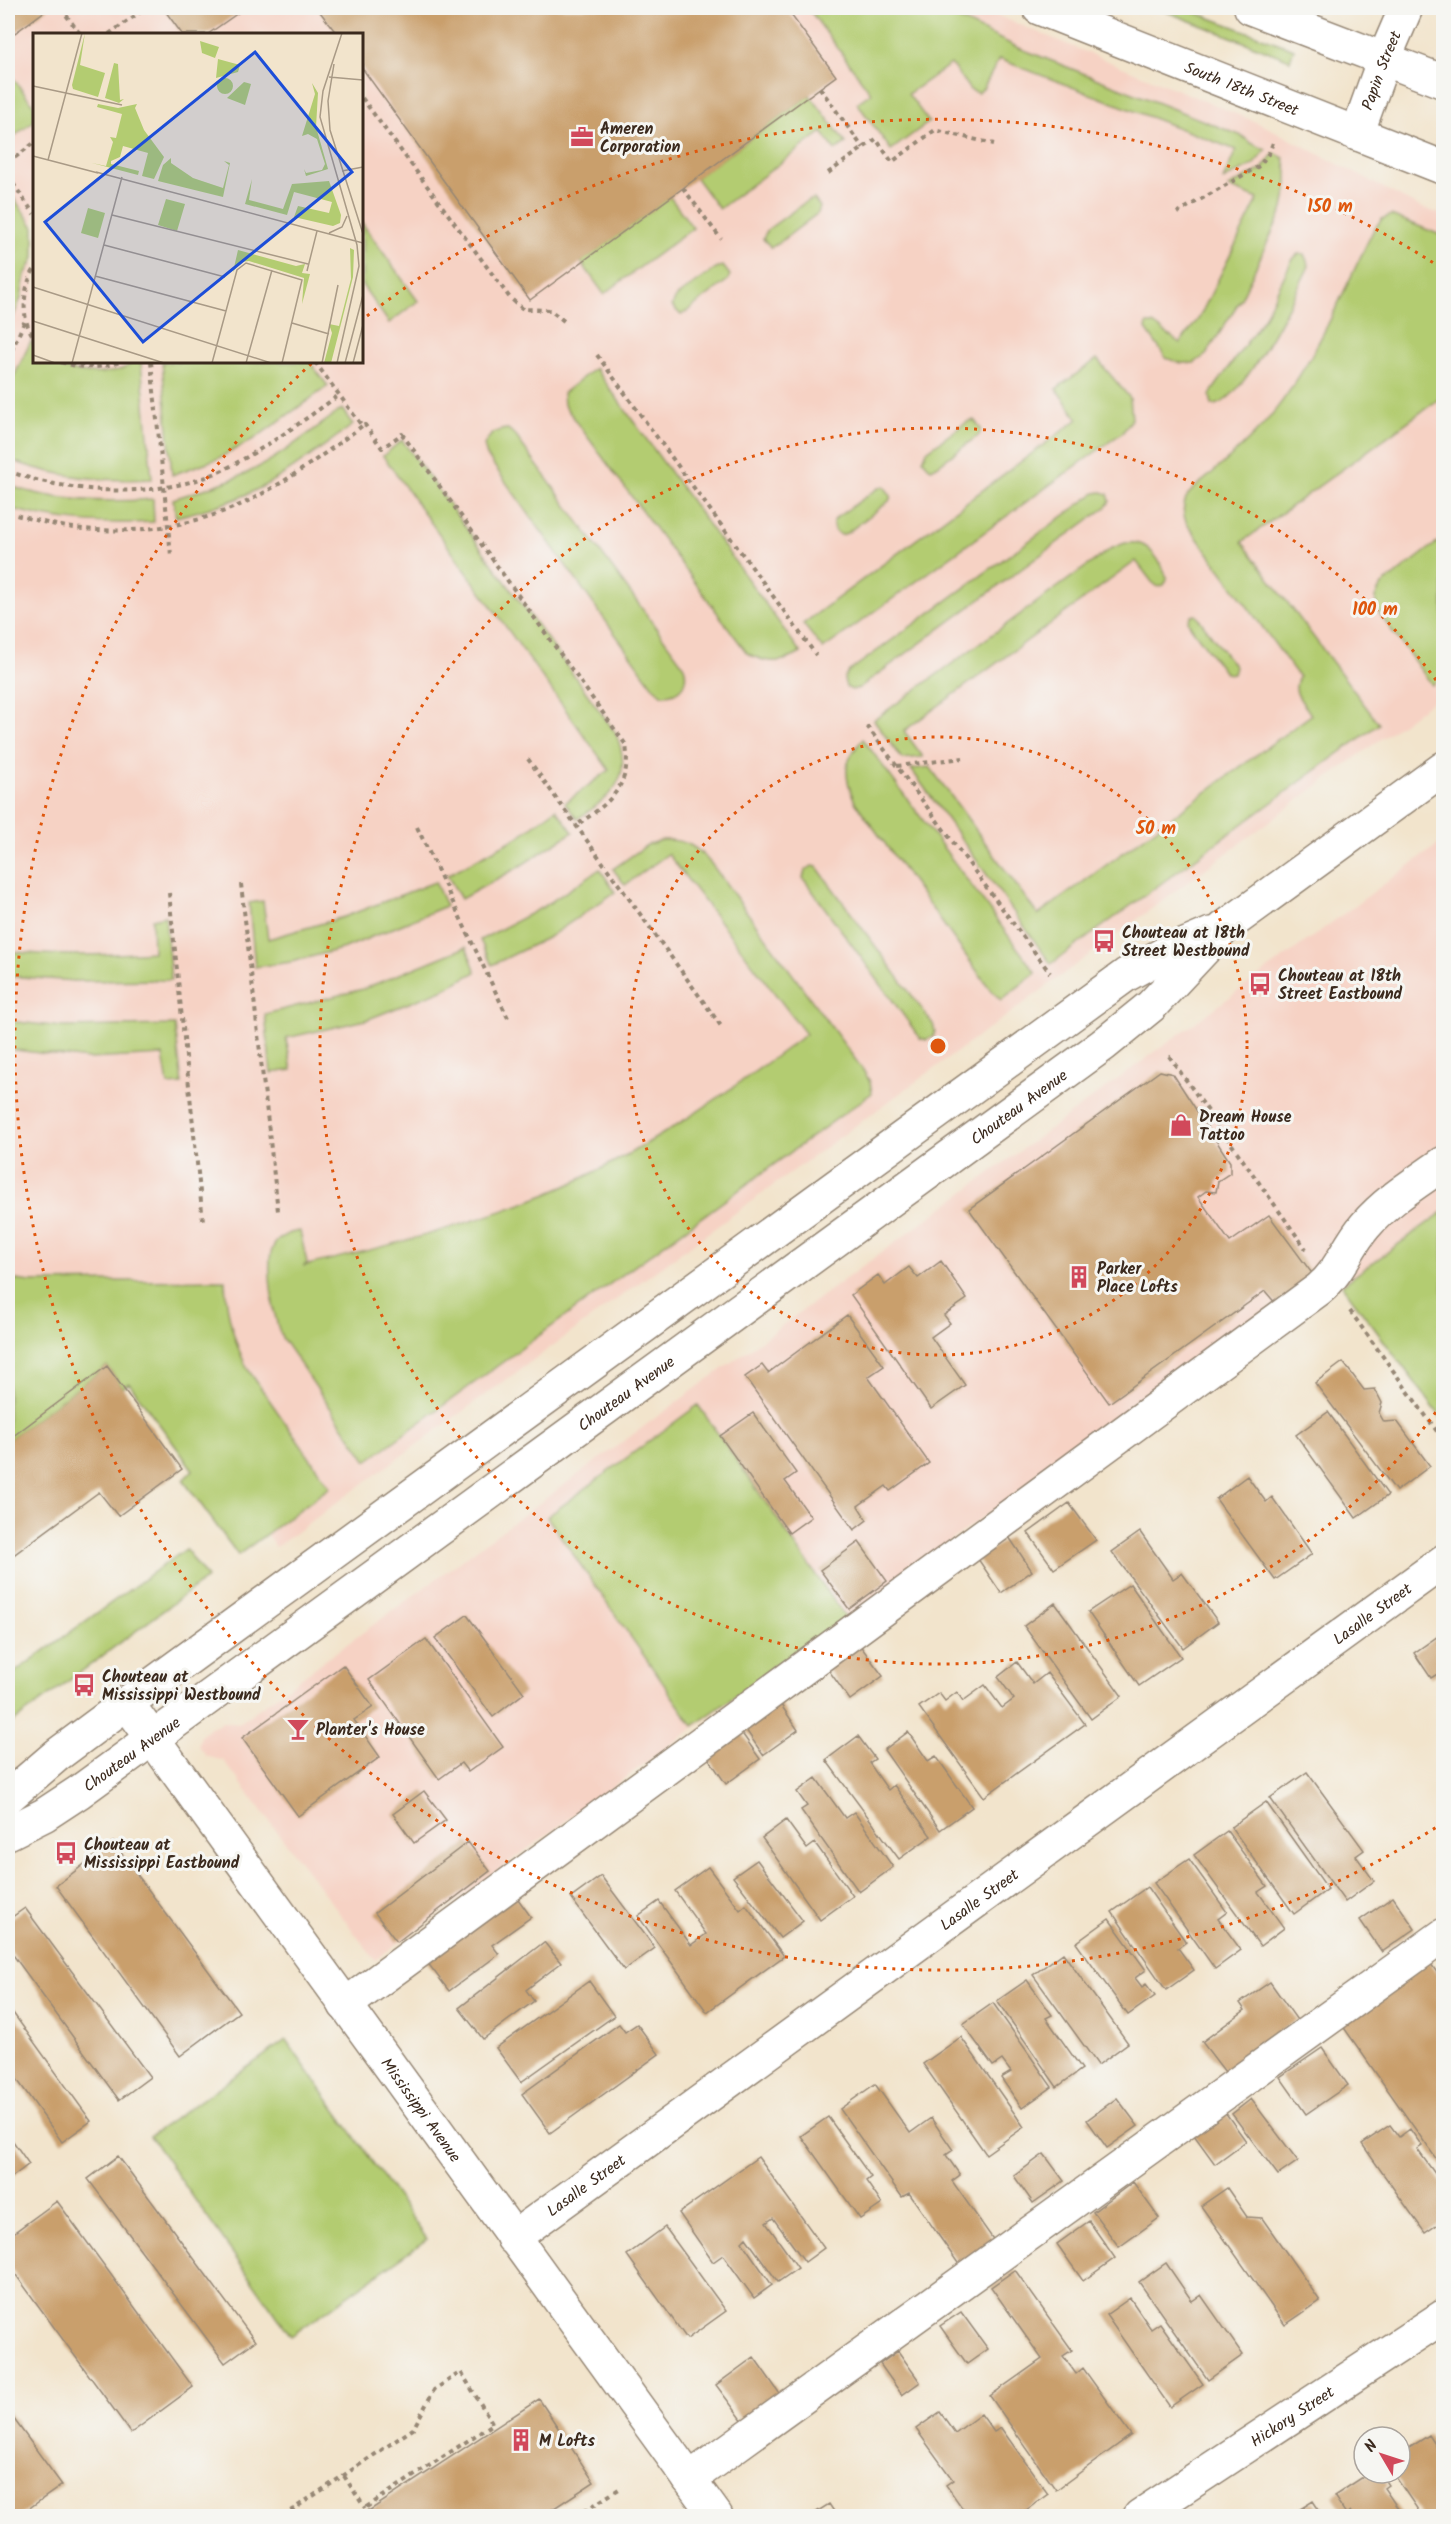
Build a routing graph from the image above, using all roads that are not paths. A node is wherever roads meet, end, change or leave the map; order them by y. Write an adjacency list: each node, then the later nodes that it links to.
1 (1039, 8): 6 (main road, South 18th Street)
2 (1251, 8): 4 (main road)
3 (1406, 8): 4 (main road, Papin Street)
4 (1384, 59): 5 (main road); 6 (main road, Papin Street)
5 (1443, 82)
6 (1357, 134): 7 (main road, South 18th Street)
7 (1443, 168)
8 (1443, 768): 9 (main road, Chouteau Avenue)
9 (1224, 928): 12 (main road, Chouteau Avenue); 13 (main road, Chouteau Avenue)
10 (1443, 1163): 17 (main road)
11 (1443, 1561): 18 (main road, Lasalle Street)
12 (127, 1703): 13 (main road, Mississippi Avenue); 14 (main road, Chouteau Avenue)
13 (153, 1738): 15 (main road, Chouteau Avenue); 17 (main road, Mississippi Avenue)
14 (8, 1797)
15 (8, 1833)
16 (1443, 1935): 20 (main road)
17 (345, 2005): 18 (main road, Mississippi Avenue)
18 (513, 2238): 20 (main road, Mississippi Avenue)
19 (1443, 2316): 22 (main road, Hickory Street)
20 (689, 2479): 21 (main road, Mississippi Avenue)
21 (716, 2517)
22 (1140, 2517)

